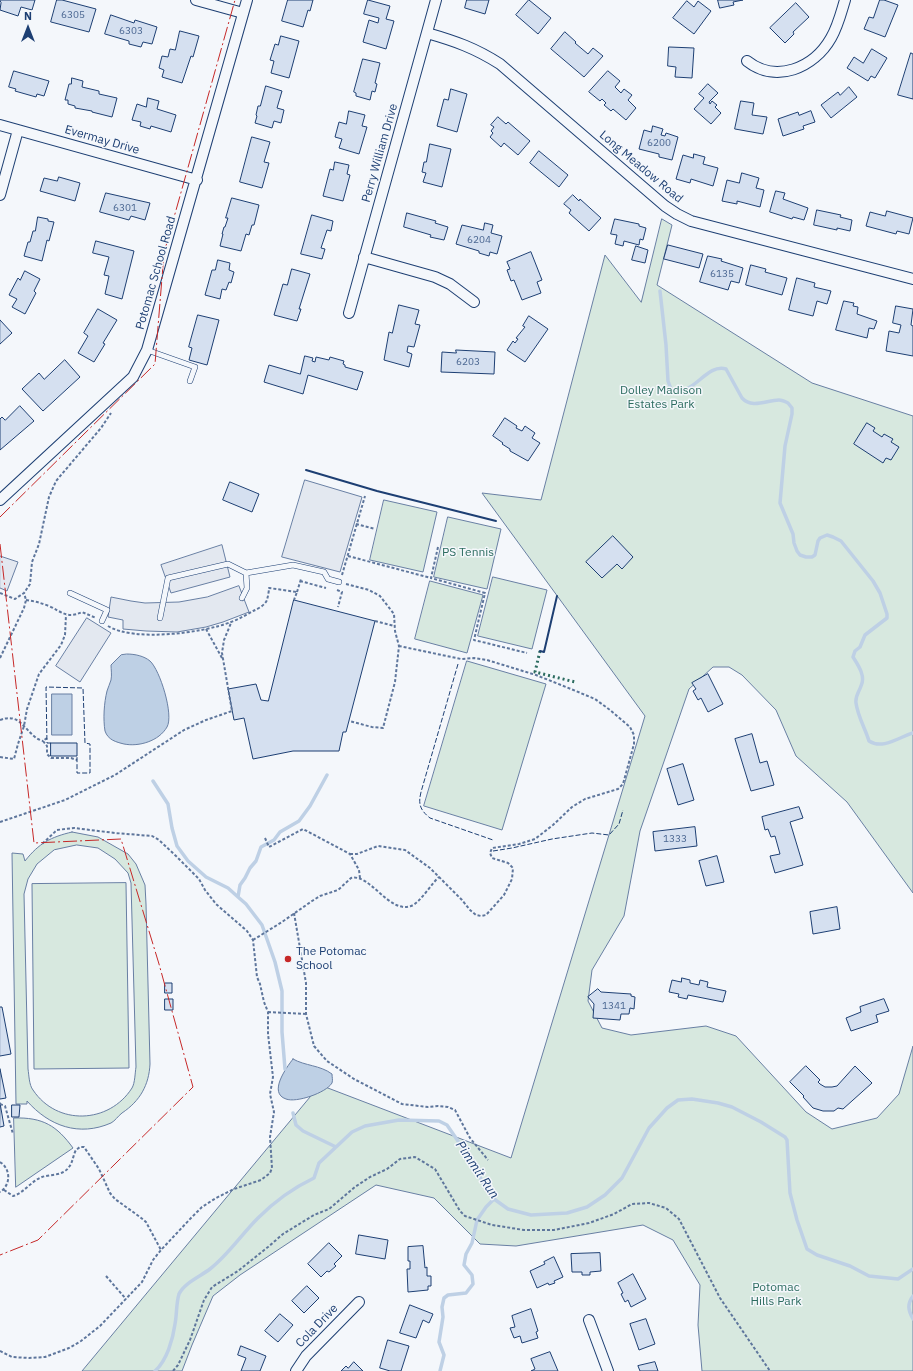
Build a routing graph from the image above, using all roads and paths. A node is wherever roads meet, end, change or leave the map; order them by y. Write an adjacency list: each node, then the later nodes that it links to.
1 (196, 0): 5 (street)
2 (247, 0): 5 (street, Potomac School Road)
3 (436, 0): 6 (street, Perry William Drive)
4 (845, 0): 7 (street)
5 (243, 13): 10 (street, Potomac School Road)
6 (426, 33): 12 (street, Perry William Drive); 13 (street, Long Meadow Road)
7 (747, 61)
8 (0, 125): 9 (street, Evermay Drive)
9 (18, 130): 10 (street, Evermay Drive); 11 (street)
10 (197, 180): 16 (street, Potomac School Road)
11 (0, 195)
12 (364, 257): 14 (street); 15 (street, Perry William Drive)
13 (913, 279)
14 (474, 302)
15 (349, 313)
16 (148, 350): 17 (lane); 20 (street, Potomac School Road)
17 (190, 381)
18 (111, 412): 32 (path)
19 (365, 496): 21 (path)
20 (0, 500)
21 (356, 524): 22 (path); 24 (path)
22 (375, 530)
23 (438, 547): 26 (path)
24 (348, 556): 26 (path); 27 (path)
25 (246, 573): 27 (lane); 34 (lane); 38 (lane)
26 (431, 578): 45 (path)
27 (339, 582): 29 (path); 42 (path)
28 (269, 588): 30 (path)
29 (337, 590): 30 (path); 36 (path)
30 (297, 592): 35 (path)
31 (0, 593): 32 (path)
32 (24, 593): 46 (path)
33 (70, 593): 39 (lane)
34 (242, 598)
35 (294, 600)
36 (338, 607)
37 (66, 615): 50 (path)
38 (160, 618)
39 (102, 621)
40 (374, 621): 42 (path)
41 (231, 623): 47 (path)
42 (394, 626): 44 (path)
43 (206, 629): 47 (path)
44 (399, 646): 49 (path); 59 (path)
45 (527, 653)
46 (0, 658)
47 (223, 660): 55 (path)
48 (0, 720): 50 (path)
49 (349, 721)
50 (24, 726): 52 (path); 53 (path)
51 (47, 738): 52 (path)
52 (43, 741): 54 (path)
53 (0, 757)
54 (77, 760)
55 (0, 822)
56 (265, 838): 58 (path)
57 (42, 844): 62 (path)
58 (350, 854): 59 (path); 60 (path)
59 (439, 876): 60 (path)
60 (360, 878): 61 (path)
61 (294, 913): 62 (path); 64 (path)
62 (252, 940): 63 (path)
63 (268, 1012): 64 (path); 71 (path)
64 (306, 1014): 67 (path)
65 (0, 1104): 66 (path)
66 (13, 1134)
67 (488, 1160)
68 (0, 1162): 69 (path)
69 (4, 1190): 70 (path); 71 (path)
70 (0, 1192)
71 (161, 1250): 73 (path)
72 (106, 1276): 73 (path)
73 (126, 1299): 76 (path)
74 (359, 1302): 78 (street, Cola Drive)
75 (590, 1320): 79 (street)
76 (0, 1351)
77 (173, 1371): 80 (path)
78 (296, 1371)
79 (608, 1371)
80 (770, 1371)

